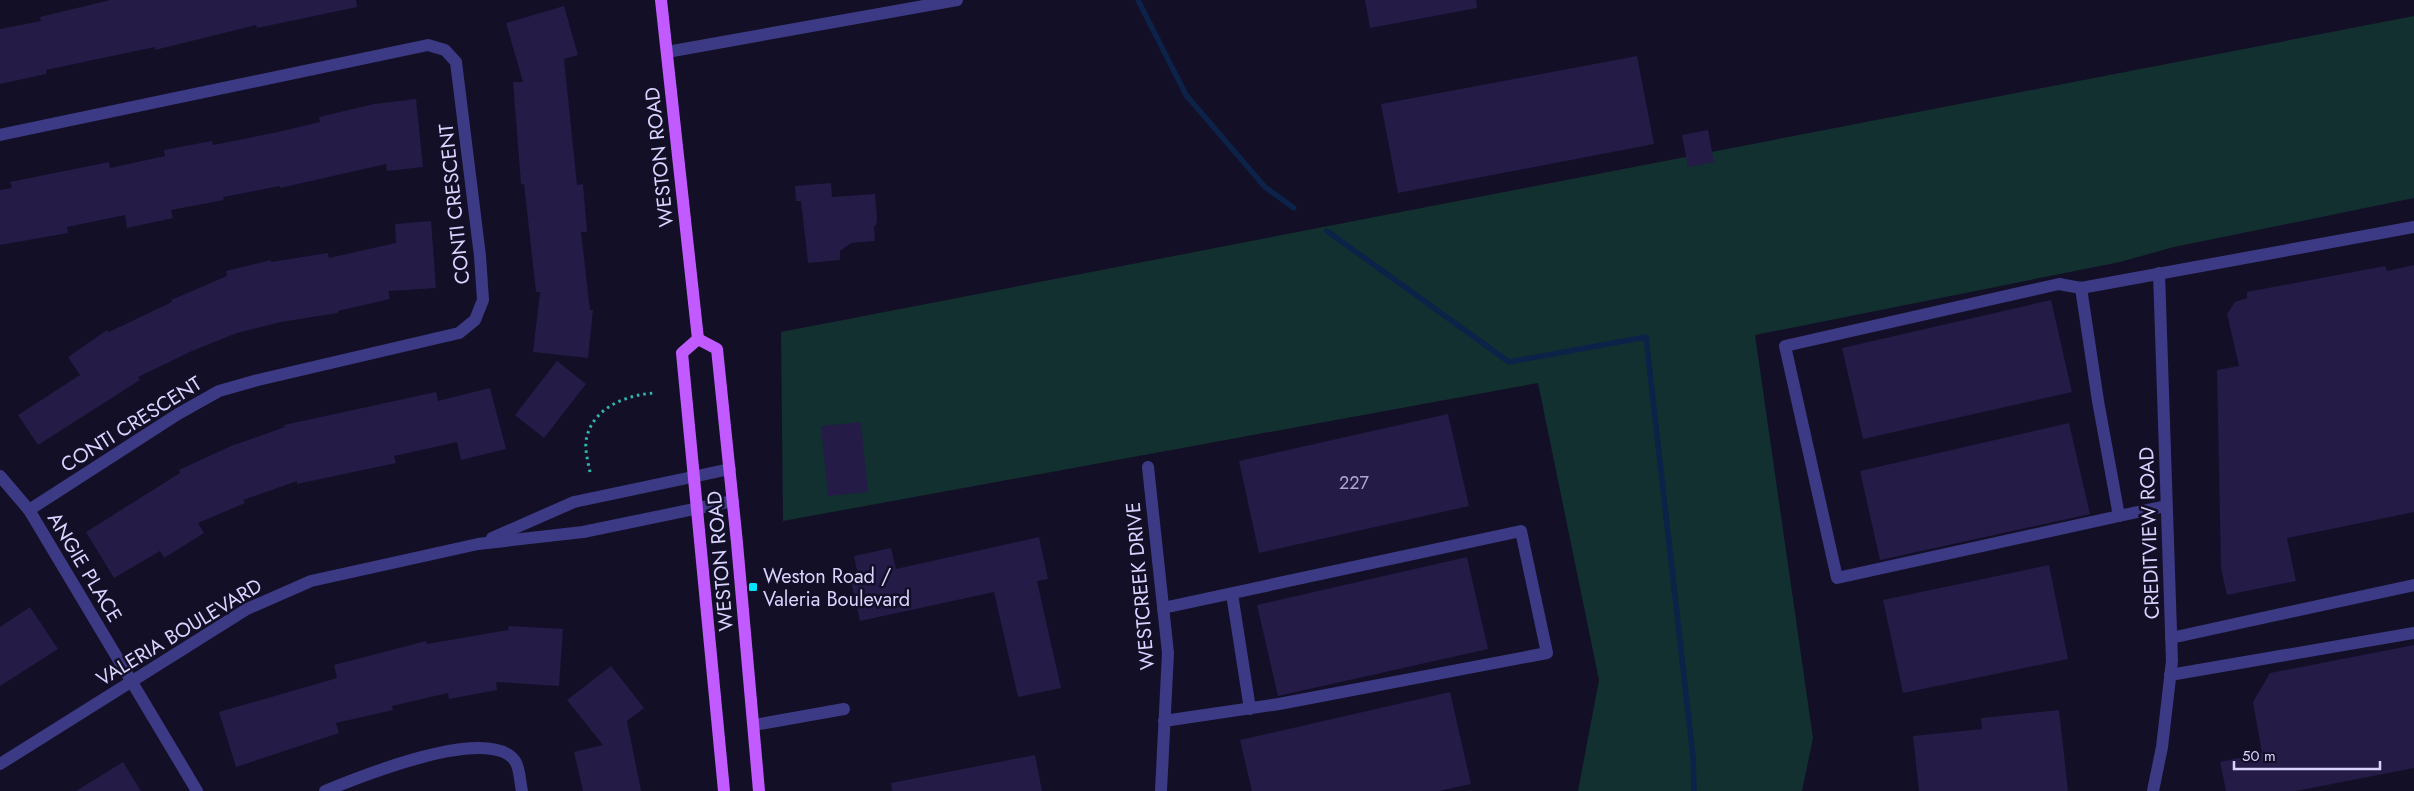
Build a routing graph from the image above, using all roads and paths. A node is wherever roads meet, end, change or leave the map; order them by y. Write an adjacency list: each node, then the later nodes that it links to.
1 (661, 0): 3 (main road, WESTON ROAD)
2 (957, 0): 3 (street)
3 (667, 52): 8 (main road, WESTON ROAD)
4 (0, 135): 18 (street, CONTI CRESCENT)
5 (2414, 227): 6 (street)
6 (2159, 273): 7 (street); 16 (street, CREDITVIEW ROAD)
7 (2081, 288): 19 (street); 19 (street)
8 (698, 339): 11 (main road, WESTON ROAD); 14 (main road, WESTON ROAD)
9 (654, 393): 12 (path)
10 (1148, 467): 23 (street, WESTCREEK DRIVE)
11 (730, 469): 14 (street, VALERIA BOULEVARD); 15 (main road, WESTON ROAD)
12 (590, 472)
13 (0, 476): 18 (street, ANGIE PLACE)
14 (695, 476): 17 (main road, WESTON ROAD); 20 (street, VALERIA BOULEVARD)
15 (733, 501): 17 (street, VALERIA BOULEVARD); 31 (main road, WESTON ROAD)
16 (2166, 506): 19 (street); 25 (street, CREDITVIEW ROAD)
17 (698, 508): 20 (street, VALERIA BOULEVARD); 36 (main road, WESTON ROAD)
18 (29, 510): 27 (street, ANGIE PLACE)
19 (2119, 516)
20 (478, 544): 27 (street, VALERIA BOULEVARD)
21 (2414, 586): 25 (street)
22 (1232, 594): 23 (street); 29 (street); 29 (street)
23 (1164, 608): 30 (street, WESTCREEK DRIVE)
24 (2414, 633): 26 (street)
25 (2171, 638): 26 (street, CREDITVIEW ROAD)
26 (2170, 675): 39 (street, CREDITVIEW ROAD)
27 (132, 682): 32 (street, VALERIA BOULEVARD); 33 (street, ANGIE PLACE)
28 (844, 709): 31 (street)
29 (1250, 709): 30 (street)
30 (1164, 721): 38 (street, WESTCREEK DRIVE)
31 (754, 725): 37 (main road, WESTON ROAD)
32 (0, 764)
33 (198, 791)
34 (324, 791): 35 (street)
35 (522, 791)
36 (724, 791)
37 (759, 791)
38 (1161, 791)
39 (2153, 791)

